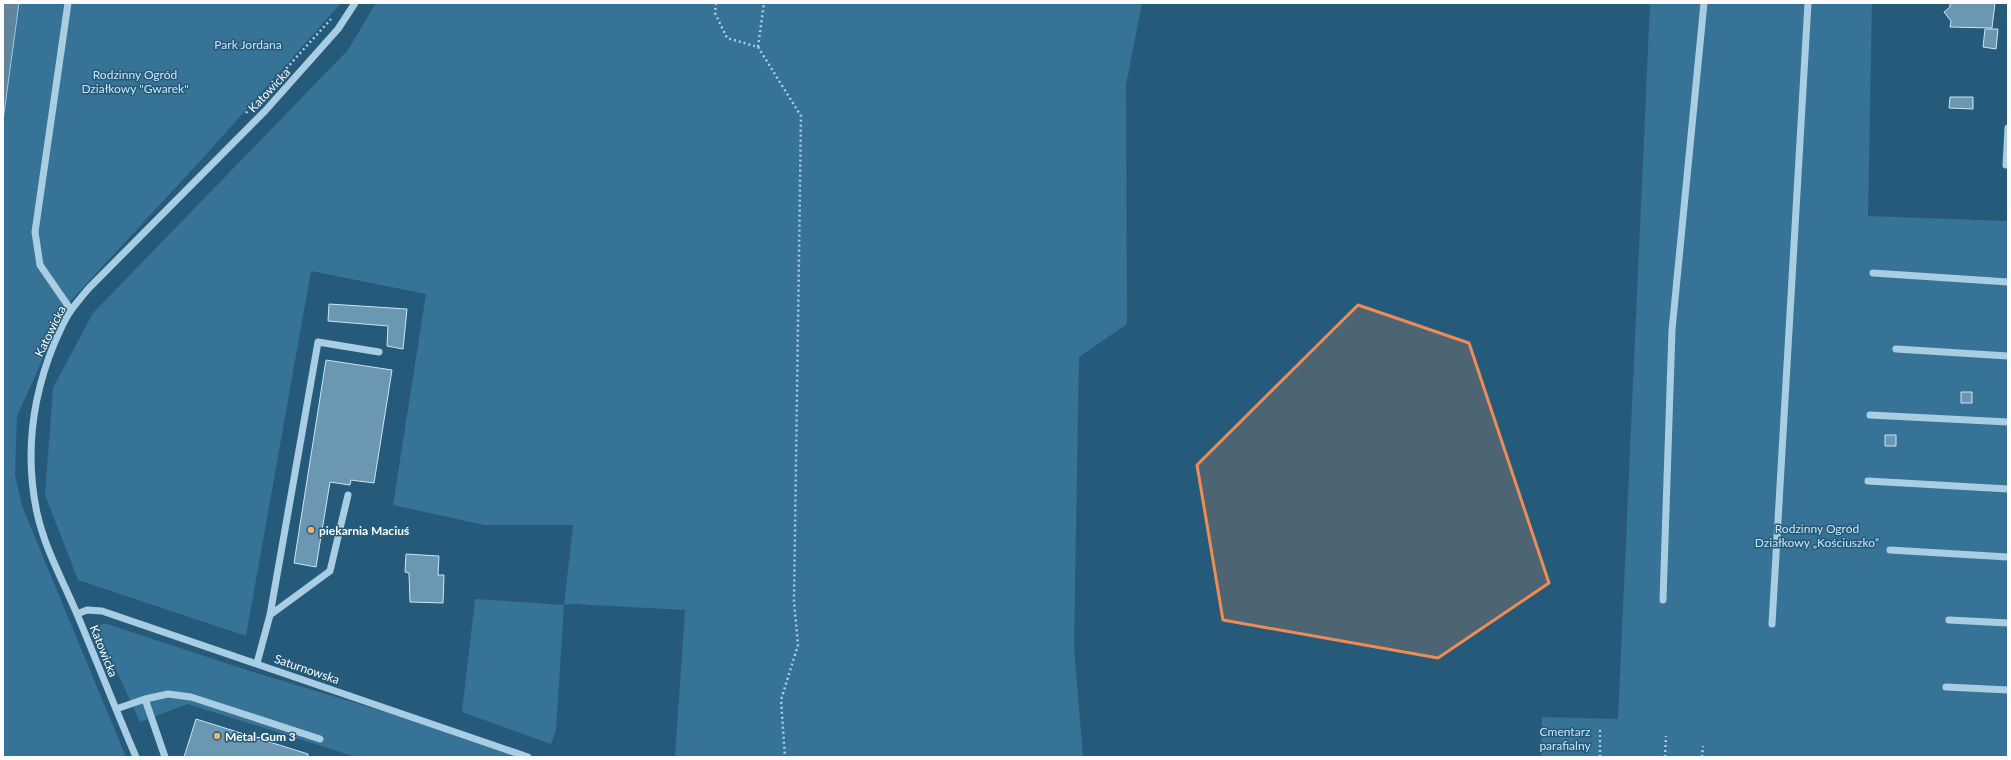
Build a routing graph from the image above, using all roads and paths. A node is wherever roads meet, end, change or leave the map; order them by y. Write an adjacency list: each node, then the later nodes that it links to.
1 (68, 3): 14 (street)
2 (355, 3): 14 (street, Katowicka)
3 (716, 3): 8 (path)
4 (764, 3): 8 (path)
5 (1704, 3): 25 (street)
6 (1808, 3): 30 (street)
7 (334, 15): 9 (path)
8 (758, 48): 43 (path)
9 (244, 115)
10 (2008, 128): 11 (street)
11 (2006, 165)
12 (1873, 273): 13 (street)
13 (2008, 282)
14 (71, 310): 26 (street, Katowicka)
15 (1896, 349): 17 (street)
16 (379, 352): 27 (street)
17 (2008, 356)
18 (1870, 415): 19 (street)
19 (2008, 422)
20 (1868, 481): 21 (street)
21 (2008, 489)
22 (348, 496): 27 (street)
23 (1890, 550): 24 (street)
24 (2008, 557)
25 (1663, 600)
26 (77, 614): 31 (street, Saturnowska); 35 (street, Katowicka)
27 (270, 615): 31 (street)
28 (1949, 620): 29 (street)
29 (2008, 623)
30 (1772, 624)
31 (257, 663): 42 (street, Saturnowska)
32 (1946, 687): 33 (street)
33 (2008, 690)
34 (145, 699): 35 (street); 38 (street); 41 (street)
35 (116, 710): 40 (street, Katowicka)
36 (1600, 728): 44 (path)
37 (1666, 736): 45 (path)
38 (320, 739)
39 (1703, 746): 46 (path)
40 (136, 757)
41 (164, 757)
42 (528, 757)
43 (785, 757)
44 (1600, 757)
45 (1665, 757)
46 (1702, 757)

